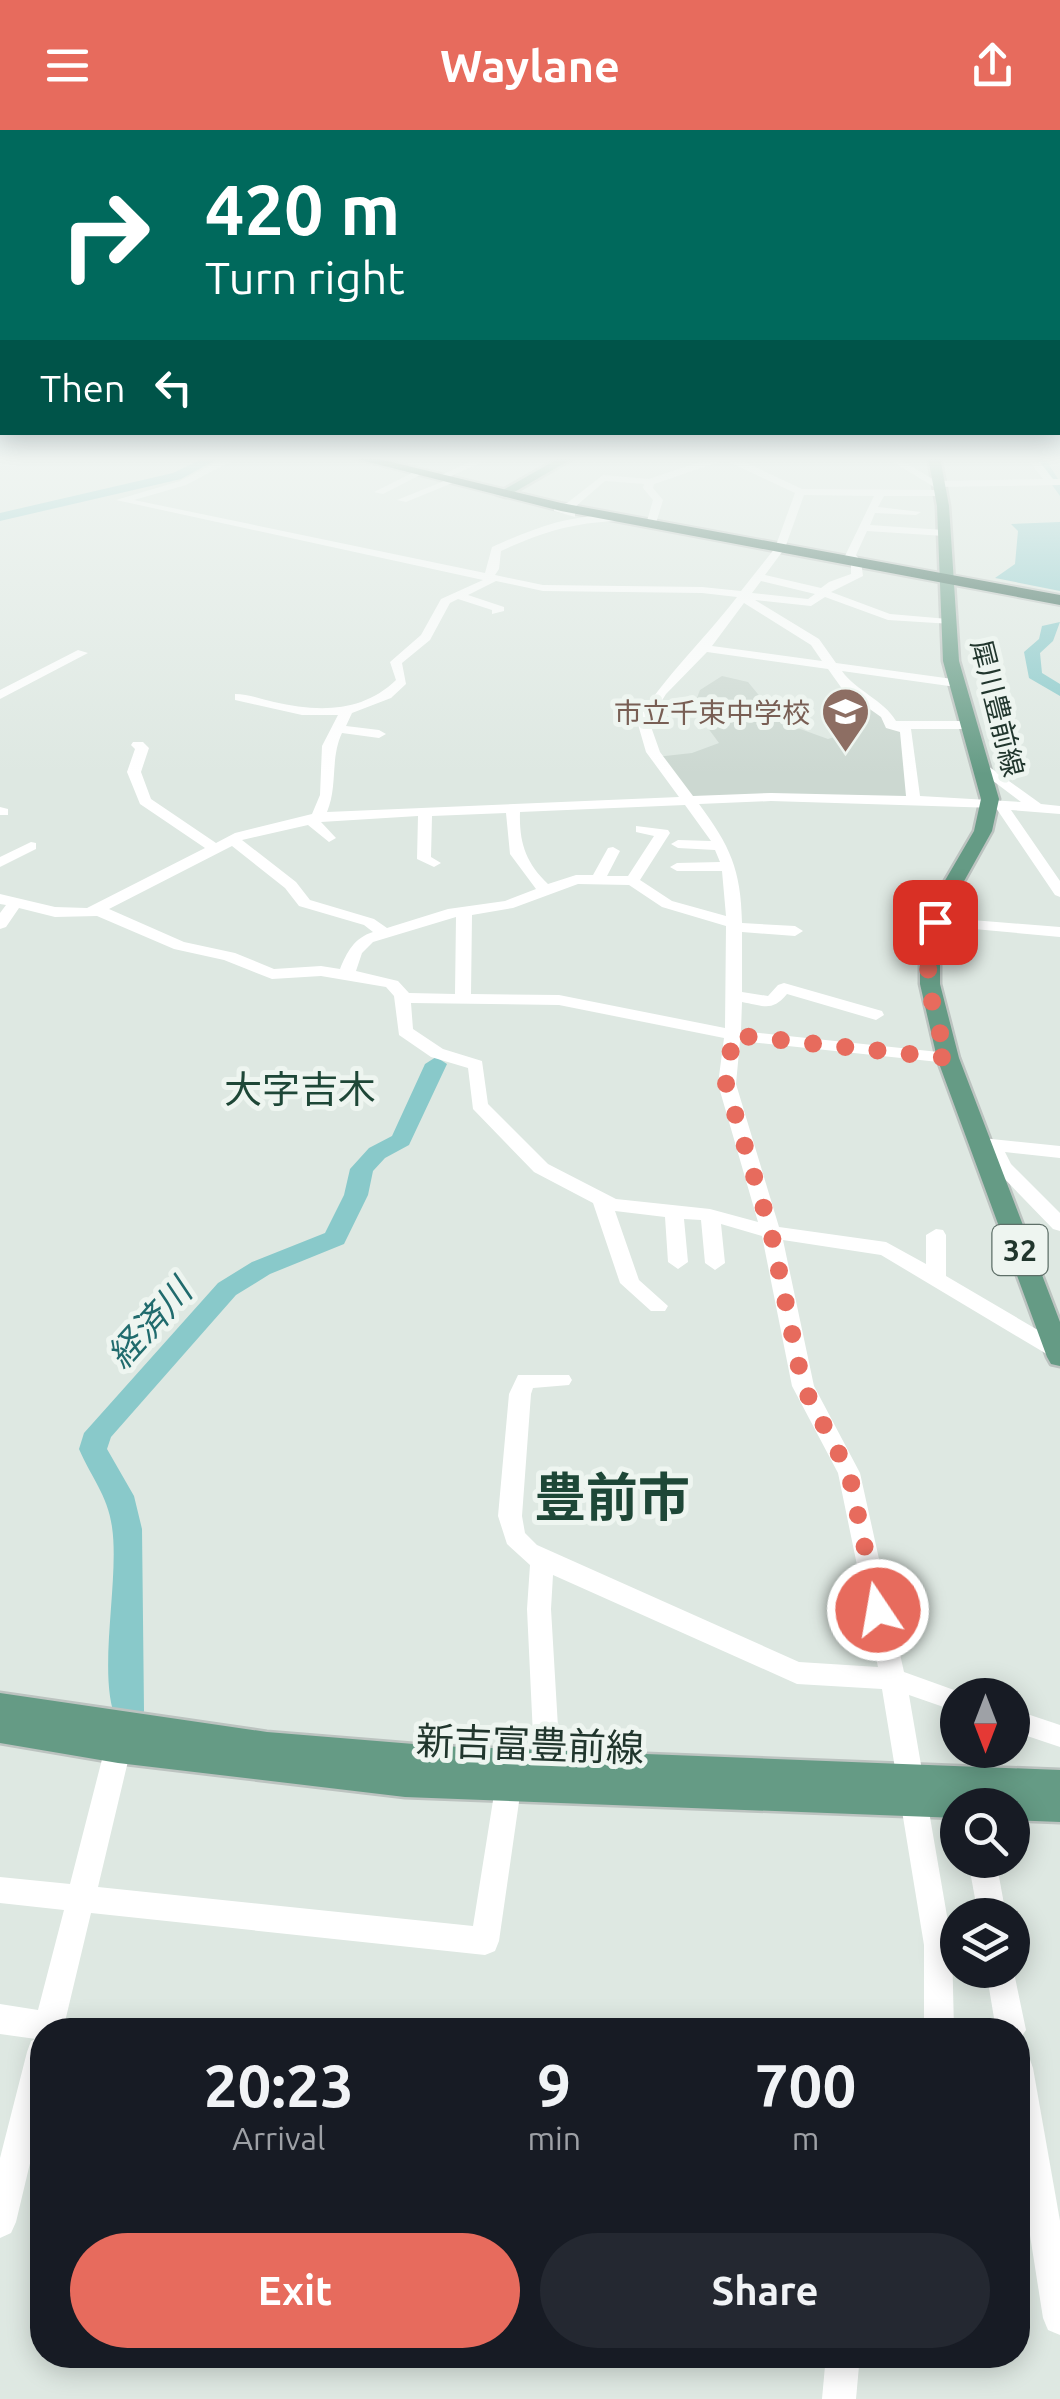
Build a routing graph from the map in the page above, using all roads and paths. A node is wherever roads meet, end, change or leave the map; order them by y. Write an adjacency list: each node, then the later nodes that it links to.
1 (414, 563): 10 (street)
2 (495, 563): 10 (street)
3 (767, 563): 9 (street)
4 (853, 563): 12 (street)
5 (880, 563): 8 (highway)
6 (946, 563): 8 (main road, 犀川豊前線 / 32)
7 (695, 572): 11 (street)
8 (947, 575): 15 (highway); 19 (main road, 犀川豊前線 / 32)
9 (757, 577): 12 (street); 14 (street)
10 (489, 579): 11 (street); 13 (street)
11 (686, 590): 14 (street)
12 (825, 592): 14 (street); 16 (street)
13 (457, 594): 17 (street); 28 (street)
14 (742, 594): 20 (street); 22 (street)
15 (1060, 598)
16 (854, 604): 18 (street); 19 (street)
17 (496, 612)
18 (841, 612)
19 (948, 622): 23 (main road, 犀川豊前線 / 32)
20 (704, 648): 22 (street); 36 (street)
21 (82, 653): 25 (street)
22 (838, 670): 23 (street); 29 (street)
23 (956, 683): 30 (main road, 犀川豊前線 / 32)
24 (272, 691): 27 (street)
25 (0, 695)
26 (240, 697): 27 (street)
27 (275, 706): 28 (street)
28 (347, 711): 31 (street)
29 (901, 726): 30 (street); 35 (street)
30 (969, 726): 34 (main road, 犀川豊前線 / 32)
31 (340, 729): 32 (street); 42 (street)
32 (378, 734)
33 (138, 745): 51 (street)
34 (982, 764): 37 (main road, 犀川豊前線 / 32); 39 (street)
35 (913, 800): 36 (street); 37 (street)
36 (688, 802): 38 (street); 50 (street)
37 (996, 806): 39 (street); 60 (street); 64 (main road, 犀川豊前線 / 32)
38 (513, 809): 41 (street); 59 (street)
39 (1039, 809): 40 (street)
40 (1060, 810)
41 (426, 812): 42 (street); 54 (street)
42 (313, 817): 43 (street); 46 (street)
43 (282, 823): 45 (street); 47 (street)
44 (641, 829): 58 (street)
45 (303, 837)
46 (329, 838)
47 (233, 839): 51 (street); 69 (street)
48 (678, 844): 50 (street)
49 (32, 846): 53 (street)
50 (721, 846): 55 (street)
51 (213, 848): 62 (street)
52 (613, 850): 57 (street)
53 (0, 863)
54 (434, 863)
55 (729, 866): 56 (street); 66 (street)
56 (678, 867)
57 (598, 877): 58 (street); 59 (street)
58 (632, 880): 66 (street)
59 (544, 889): 63 (street)
60 (1060, 892)
61 (8, 901): 62 (street); 65 (street)
62 (97, 910): 70 (street)
63 (464, 913): 69 (street); 72 (street)
64 (935, 922): 68 (street); 76 (main road, 犀川豊前線 / 32)
65 (0, 924)
66 (733, 925): 67 (street); 71 (street)
67 (796, 931)
68 (1060, 932)
69 (386, 935): 70 (street)
70 (346, 975): 73 (street)
71 (733, 996): 74 (street); 75 (street)
72 (463, 997): 73 (street); 75 (street)
73 (402, 998): 79 (street)
74 (876, 1015)
75 (733, 1035): 76 (street); 83 (street)
76 (948, 1058): 77 (main road, 犀川豊前線 / 32)
77 (986, 1145): 78 (street); 82 (street); 89 (main road, 犀川豊前線 / 32)
78 (1060, 1152)
79 (602, 1199): 80 (street); 88 (street)
80 (674, 1210): 81 (street); 85 (street)
81 (710, 1215): 83 (street); 86 (street)
82 (1060, 1225)
83 (771, 1232): 87 (street); 92 (street)
84 (936, 1235): 87 (street)
85 (678, 1262)
86 (714, 1263)
87 (936, 1278): 89 (street)
88 (658, 1306)
89 (1059, 1354)
90 (561, 1380): 91 (street)
91 (542, 1560): 92 (street); 99 (street)
92 (893, 1679): 93 (street); 103 (street)
93 (940, 1695)
94 (0, 1707): 98 (main road, 新吉富豊前線)
95 (1030, 1726): 97 (street)
96 (0, 1729): 98 (main road, 新吉富豊前線)
97 (1060, 1736)
98 (120, 1738): 99 (main road, 新吉富豊前線); 101 (main road, 新吉富豊前線); 108 (street)
99 (548, 1777): 101 (main road, 新吉富豊前線); 103 (main road, 新吉富豊前線)
100 (1060, 1785): 102 (main road, 新吉富豊前線)
101 (508, 1788): 108 (street)
102 (1030, 1789)
103 (911, 1790): 104 (main road, 新吉富豊前線); 111 (street)
104 (940, 1793)
105 (1030, 1804): 106 (main road, 新吉富豊前線)
106 (1060, 1807)
107 (0, 1890): 108 (street)
108 (83, 1900): 110 (street)
109 (1004, 1988): 112 (street)
110 (51, 2018)
111 (938, 2018)
112 (1009, 2018)
113 (0, 2019): 114 (street)
114 (30, 2030)
115 (30, 2087): 117 (street)
116 (1030, 2139): 119 (street)
117 (8, 2158): 118 (street)
118 (0, 2222)
119 (1060, 2318)
120 (841, 2368): 121 (street)
121 (839, 2399)

